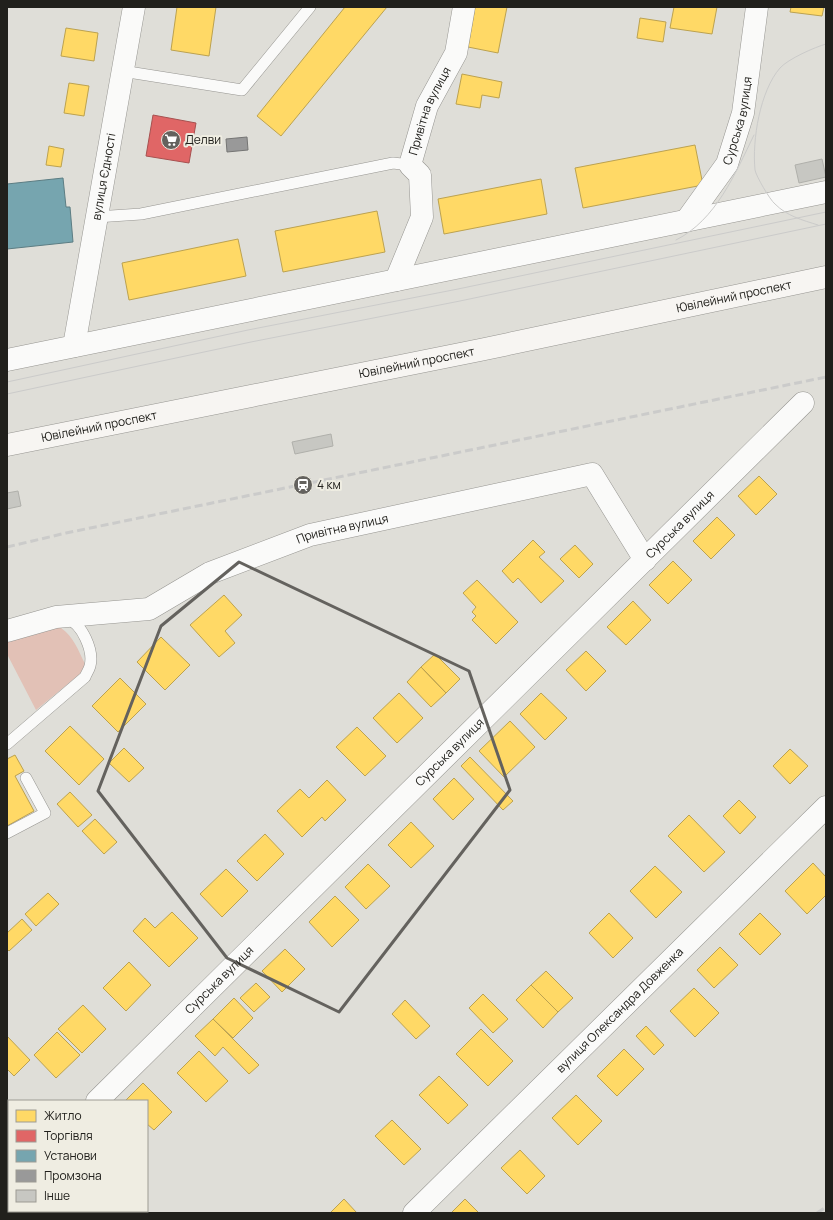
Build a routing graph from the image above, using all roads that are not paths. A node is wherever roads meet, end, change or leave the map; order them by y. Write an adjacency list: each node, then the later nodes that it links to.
1 (134, 7): 5 (street, вулиця Єдності)
2 (310, 7): 5 (lane)
3 (464, 7): 6 (street, Привітна вулиця)
4 (757, 7): 9 (street, Сурська вулиця)
5 (122, 71): 8 (street, вулиця Єдності)
6 (410, 165): 8 (lane); 11 (street, Привітна вулиця)
7 (826, 192): 9 (street)
8 (96, 217): 12 (street, вулиця Єдності)
9 (686, 221): 11 (street)
10 (826, 277): 15 (main road, Ювілейний проспект)
11 (396, 280): 12 (street)
12 (74, 346): 13 (street)
13 (7, 360)
14 (803, 404): 16 (street, Сурська вулиця)
15 (7, 446)
16 (645, 560): 17 (street, Привітна вулиця); 23 (street, Сурська вулиця)
17 (56, 617): 18 (street, Привітна вулиця); 19 (lane)
18 (7, 631)
19 (7, 744)
20 (26, 778): 22 (lane)
21 (826, 807): 24 (street, вулиця Олександра Довженка)
22 (7, 833)
23 (99, 1100)
24 (414, 1213)

